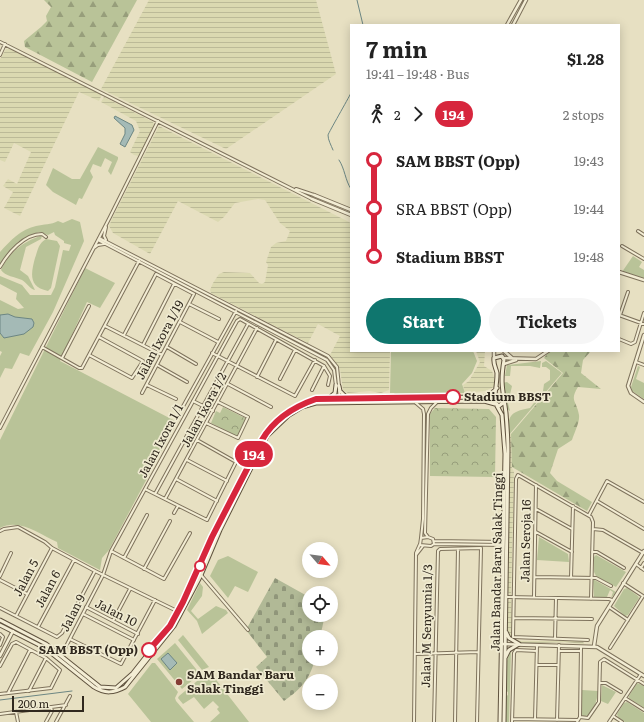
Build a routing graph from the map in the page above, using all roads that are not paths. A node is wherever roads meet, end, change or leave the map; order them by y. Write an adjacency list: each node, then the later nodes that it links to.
1 (521, 0): 3 (street)
2 (526, 0): 4 (street)
3 (508, 24)
4 (514, 24)
5 (0, 42): 6 (street)
6 (6, 44): 7 (street); 8 (street)
7 (0, 55)
8 (158, 121): 9 (street); 12 (street)
9 (313, 197): 10 (street); 11 (street)
10 (350, 210)
11 (350, 215)
12 (106, 224): 16 (street); 17 (street)
13 (638, 231): 14 (street)
14 (644, 235)
15 (46, 237): 22 (street)
16 (98, 239): 17 (street); 19 (street)
17 (106, 243): 19 (street); 21 (street)
18 (622, 246): 20 (street)
19 (91, 251): 47 (street)
20 (644, 259)
21 (140, 260): 29 (street); 38 (street)
22 (0, 268)
23 (620, 272): 24 (street)
24 (644, 280)
25 (174, 284): 27 (street, Jalan Ixora 1/19); 40 (street); 46 (street)
26 (628, 292): 30 (street)
27 (189, 304): 33 (street); 34 (street, Jalan Ixora 1/19)
28 (89, 306): 59 (street)
29 (236, 310): 45 (street); 78 (street)
30 (620, 312)
31 (644, 313): 35 (street)
32 (620, 315): 35 (street)
33 (219, 319)
34 (180, 322): 45 (street); 48 (street, Jalan Ixora 1/19)
35 (641, 323): 37 (street); 43 (street)
36 (248, 324): 39 (street); 57 (street, Jalan Ixora 1/1); 64 (street)
37 (644, 324)
38 (105, 326): 40 (street); 42 (street)
39 (257, 328): 44 (street); 70 (street, Jalan Ixora 1/2)
40 (124, 335): 46 (street)
41 (644, 335): 65 (street)
42 (99, 337): 55 (street); 55 (street)
43 (620, 339)
44 (276, 340): 49 (street); 72 (street)
45 (218, 342): 54 (street)
46 (142, 345): 56 (street)
47 (42, 347): 59 (street); 101 (street)
48 (167, 347): 56 (street, Jalan Ixora 1/19); 66 (street)
49 (296, 350): 63 (street); 73 (street)
50 (494, 352): 60 (street)
51 (502, 352): 58 (street)
52 (503, 352): 61 (street)
53 (546, 352): 62 (street)
54 (212, 353): 57 (street); 98 (street)
55 (89, 355): 59 (street)
56 (162, 355): 68 (street, Jalan Ixora 1/19)
57 (217, 356): 64 (street); 87 (street, Jalan Ixora 1/1)
58 (502, 357): 60 (main road); 61 (street); 67 (main road, Jalan Bandar Baru Salak Tinggi)
59 (62, 358)
60 (494, 358): 79 (main road)
61 (513, 359): 62 (street)
62 (518, 359): 67 (street)
63 (315, 360): 71 (street); 72 (street)
64 (227, 361): 70 (street); 96 (street)
65 (636, 362): 69 (street); 91 (street)
66 (196, 364)
67 (503, 364): 90 (main road, Jalan Bandar Baru Salak Tinggi)
68 (157, 365): 74 (street); 75 (street, Jalan Ixora 1/19)
69 (644, 365)
70 (237, 366): 72 (street); 76 (street, Jalan Ixora 1/2)
71 (324, 366): 77 (street); 80 (street)
72 (257, 377)
73 (280, 379)
74 (187, 382)
75 (147, 384): 81 (street, Jalan Ixora 1/19); 84 (street)
76 (228, 384): 88 (street, Jalan Ixora 1/2); 97 (street)
77 (328, 385)
78 (338, 386): 83 (main road); 85 (main road); 86 (street)
79 (497, 388): 82 (main road); 95 (main road)
80 (312, 390)
81 (142, 393)
82 (392, 397): 83 (main road); 94 (main road)
83 (347, 398): 86 (main road)
84 (176, 399)
85 (328, 399): 86 (main road); 153 (main road)
86 (338, 399): 92 (street)
87 (193, 401): 96 (street); 107 (street, Jalan Ixora 1/1)
88 (218, 402): 99 (street, Jalan Ixora 1/2); 100 (street)
89 (437, 402): 93 (main road); 95 (main road); 127 (street)
90 (504, 402): 95 (main road); 133 (main road, Jalan Bandar Baru Salak Tinggi)
91 (644, 402)
92 (338, 403): 94 (main road); 154 (main road)
93 (416, 403): 94 (main road); 128 (street)
94 (391, 404)
95 (496, 405): 126 (main road, Jalan Bandar Baru Salak Tinggi)
96 (203, 406): 99 (street); 108 (street)
97 (271, 407)
98 (181, 410)
99 (213, 412): 100 (street, Jalan Ixora 1/2)
100 (206, 423): 102 (street, Jalan Ixora 1/2)
101 (0, 428)
102 (197, 440): 103 (street, Jalan Ixora 1/2); 105 (street)
103 (187, 460): 104 (street, Jalan Ixora 1/2); 105 (street)
104 (176, 479): 109 (street, Jalan Ixora 1/2); 110 (street)
105 (227, 481): 110 (street)
106 (536, 486): 114 (street); 115 (street, Jalan Seroja 16); 167 (street)
107 (145, 489): 108 (street); 137 (street, Jalan Ixora 1/1)
108 (155, 494): 109 (street)
109 (165, 499): 113 (street)
110 (217, 501): 113 (street)
111 (596, 501): 112 (street); 118 (street); 120 (street)
112 (644, 502)
113 (178, 506): 116 (street)
114 (573, 506): 118 (street); 121 (street)
115 (536, 509): 121 (street); 124 (street, Jalan Seroja 16)
116 (174, 513)
117 (147, 515): 144 (street)
118 (589, 516): 122 (street)
119 (170, 521): 150 (street)
120 (644, 528)
121 (572, 529): 138 (street)
122 (593, 529): 139 (street); 140 (street)
123 (0, 531): 135 (street)
124 (536, 532): 138 (street); 157 (street, Jalan Seroja 16)
125 (190, 533): 150 (street)
126 (504, 534): 132 (street); 133 (main road, Jalan Bandar Baru Salak Tinggi)
127 (428, 537): 128 (street); 129 (street)
128 (421, 538): 130 (street)
129 (434, 541): 131 (street); 132 (street)
130 (420, 544): 134 (street); 143 (street)
131 (434, 544): 132 (street); 134 (street)
132 (496, 544): 133 (street); 142 (street)
133 (506, 544): 142 (main road, Jalan Bandar Baru Salak Tinggi); 166 (main road, Jalan Bandar Baru Salak Tinggi)
134 (423, 546): 143 (street)
135 (52, 548): 145 (street); 164 (street, Jalan 5)
136 (458, 549): 210 (street); 211 (street, Jalan M Senyumia 1/3); 212 (street)
137 (111, 551): 144 (street); 155 (street, Jalan Ixora 1/1)
138 (572, 552): 158 (street)
139 (592, 552): 148 (street); 159 (street)
140 (643, 552): 147 (street)
141 (11, 553): 156 (street)
142 (504, 554): 198 (main road, Jalan Bandar Baru Salak Tinggi)
143 (416, 555): 213 (street)
144 (124, 558): 150 (street)
145 (74, 560): 152 (street); 187 (street, Jalan 6)
146 (644, 563): 149 (street)
147 (636, 564): 149 (street); 161 (street)
148 (624, 568)
149 (641, 568): 151 (street)
150 (144, 569)
151 (644, 570)
152 (95, 571): 155 (street); 187 (street)
153 (197, 572): 154 (street); 176 (main road)
154 (201, 574): 177 (main road); 190 (street)
155 (104, 575): 163 (street); 175 (street, Jalan 9)
156 (0, 576)
157 (535, 577): 158 (street); 168 (street, Jalan Seroja 16)
158 (571, 578): 159 (street)
159 (592, 578): 162 (street); 170 (street)
160 (0, 580): 164 (street)
161 (623, 583): 165 (street); 172 (street)
162 (611, 586)
163 (130, 589): 171 (street); 185 (street)
164 (28, 594): 179 (street, Jalan 5)
165 (643, 596): 184 (street)
166 (506, 597): 167 (street); 189 (main road, Jalan Bandar Baru Salak Tinggi)
167 (514, 597): 168 (street); 180 (street)
168 (534, 597): 169 (street)
169 (556, 598): 170 (street); 181 (street)
170 (591, 599): 172 (street)
171 (155, 600): 176 (street); 192 (street)
172 (612, 600): 173 (street)
173 (608, 607): 184 (street); 204 (street)
174 (0, 608): 179 (street)
175 (86, 608): 178 (street, Jalan 9); 185 (street, Jalan 10)
176 (178, 611): 177 (street); 215 (main road)
177 (182, 613): 215 (main road)
178 (83, 614): 194 (street, Jalan 9); 196 (street, Jalan 10)
179 (16, 616): 187 (street)
180 (514, 618): 181 (street); 195 (street)
181 (556, 618): 182 (street); 195 (street)
182 (592, 619)
183 (0, 620): 188 (main road)
184 (628, 620): 205 (street)
185 (113, 621): 192 (street, Jalan 10)
186 (0, 625): 191 (main road)
187 (38, 627)
188 (14, 628): 191 (street); 215 (main road)
189 (505, 629): 198 (main road, Jalan Bandar Baru Salak Tinggi); 199 (main road)
190 (248, 630)
191 (12, 632): 214 (street); 215 (main road)
192 (138, 634): 196 (street)
193 (1, 635): 200 (street)
194 (70, 639): 196 (street); 215 (street, Jalan 9)
195 (555, 639): 197 (street)
196 (134, 640)
197 (588, 640)
198 (504, 644): 199 (street); 217 (main road, Jalan Bandar Baru Salak Tinggi); 250 (main road, Jalan Bandar Baru Salak Tinggi)
199 (519, 644): 201 (street); 217 (main road)
200 (0, 645)
201 (537, 645): 202 (street); 207 (street)
202 (559, 645): 203 (street); 208 (street)
203 (581, 646): 204 (street); 209 (street)
204 (594, 646): 221 (street)
205 (610, 648)
206 (30, 650): 216 (street); 220 (street); 228 (street)
207 (537, 651): 218 (street); 240 (street)
208 (559, 651): 209 (street); 219 (street)
209 (581, 651): 238 (street)
210 (478, 652): 212 (street); 249 (street)
211 (436, 653): 212 (street); 213 (street); 247 (street, Jalan M Senyumia 1/3)
212 (456, 653): 248 (street)
213 (416, 654): 246 (street)
214 (0, 656)
215 (60, 657)
216 (46, 658): 226 (street); 226 (street)
217 (505, 660): 251 (main road, Jalan Bandar Baru Salak Tinggi)
218 (536, 665): 219 (street); 239 (street)
219 (558, 665): 241 (street)
220 (0, 667)
221 (641, 674): 222 (street); 223 (street)
222 (644, 676)
223 (637, 679): 224 (street); 225 (street); 231 (street)
224 (600, 683): 227 (street); 238 (street)
225 (644, 684)
226 (29, 691): 228 (street)
227 (621, 692)
228 (8, 693): 229 (street)
229 (0, 694)
230 (70, 696): 232 (street)
231 (625, 698): 234 (street); 237 (street)
232 (66, 705): 233 (street); 245 (street)
233 (51, 707): 235 (street); 244 (street)
234 (644, 710)
235 (16, 712): 236 (street); 243 (street)
236 (0, 714)
237 (613, 716): 252 (street); 253 (street)
238 (580, 717): 242 (street)
239 (535, 719): 240 (street); 241 (street)
240 (512, 720)
241 (557, 720): 242 (street)
242 (577, 721)
243 (18, 722)
244 (46, 722)
245 (56, 722)
246 (414, 722)
247 (434, 722)
248 (455, 722)
249 (477, 722)
250 (499, 722)
251 (504, 722)
252 (609, 722)
253 (622, 722)

